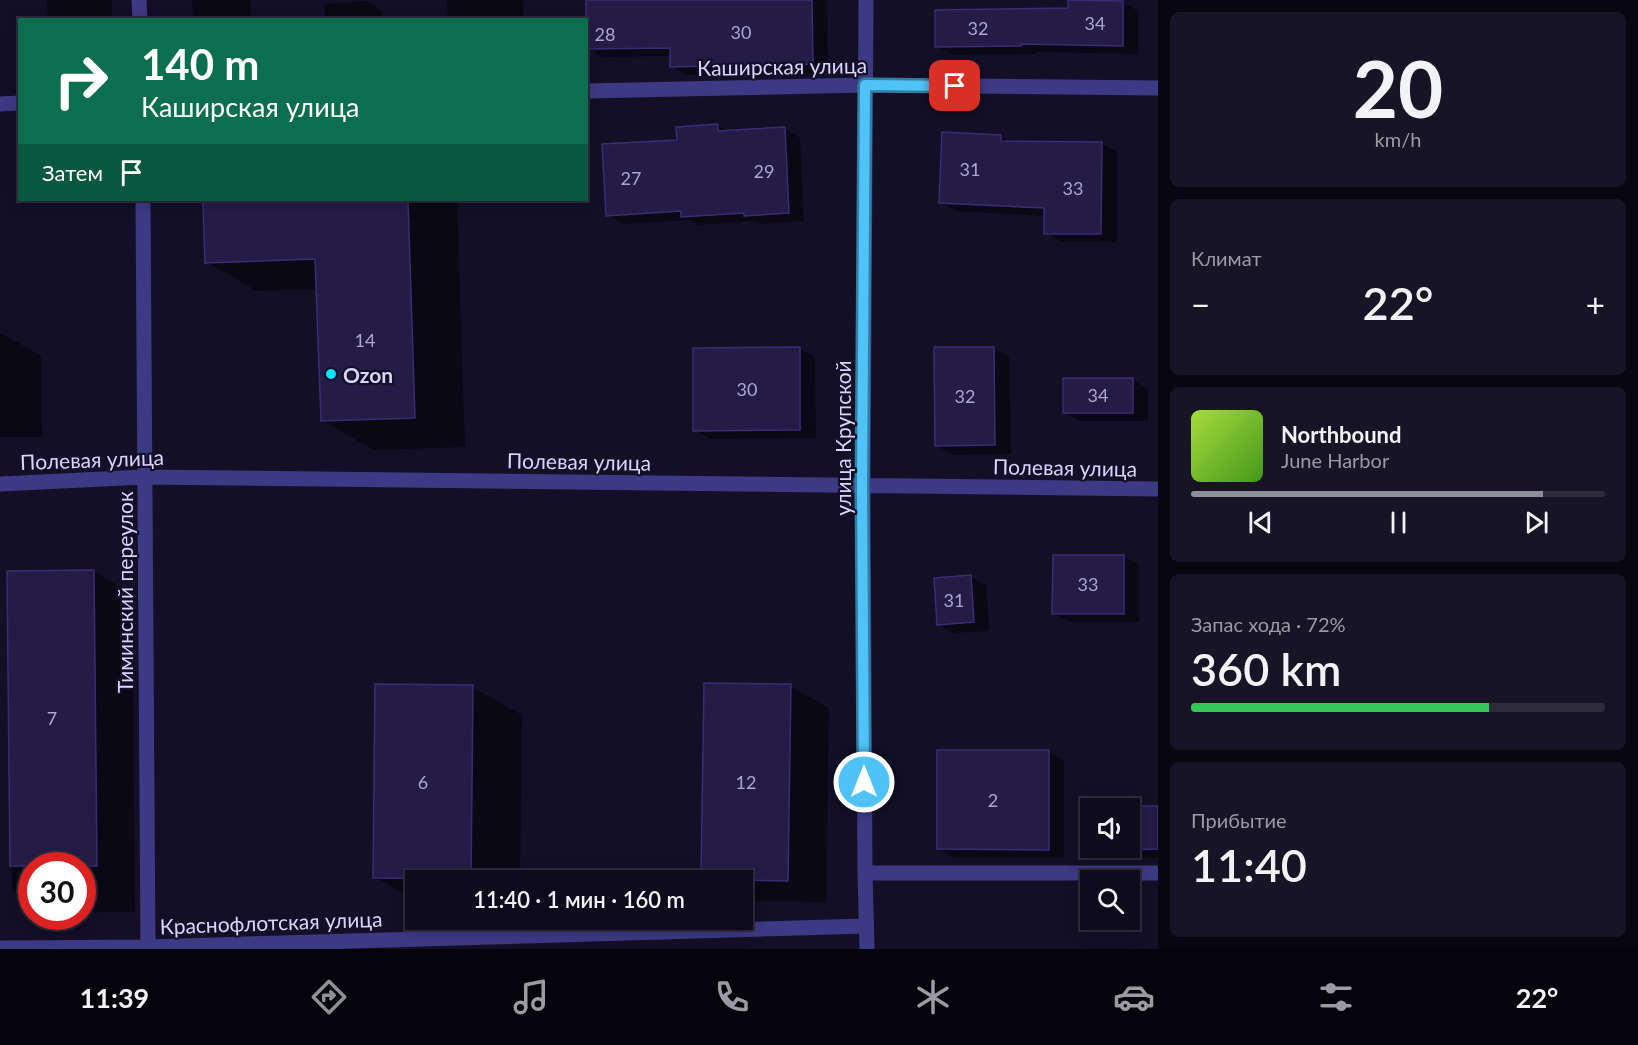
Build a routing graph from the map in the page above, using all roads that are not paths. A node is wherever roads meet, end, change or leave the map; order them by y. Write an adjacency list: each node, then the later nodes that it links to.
1 (139, 0): 3 (street)
2 (866, 0): 4 (street, улица Крупской)
3 (140, 18)
4 (865, 85): 5 (street, Каширская улица); 6 (street, Каширская улица); 12 (street, улица Крупской)
5 (1158, 88)
6 (588, 91)
7 (18, 103): 8 (street)
8 (0, 104)
9 (143, 201): 10 (street, Тиминский переулок)
10 (144, 477): 11 (street, Полевая улица); 12 (street, Полевая улица); 18 (street, Тиминский переулок)
11 (0, 484)
12 (862, 485): 13 (street, Полевая улица); 14 (street, улица Крупской)
13 (1158, 489)
14 (865, 873): 15 (street); 16 (street, улица Крупской)
15 (1158, 873)
16 (866, 926): 18 (street, Краснофлотская улица); 19 (street, улица Крупской)
17 (0, 948): 18 (street, Краснофлотская улица)
18 (147, 948)
19 (867, 949)

